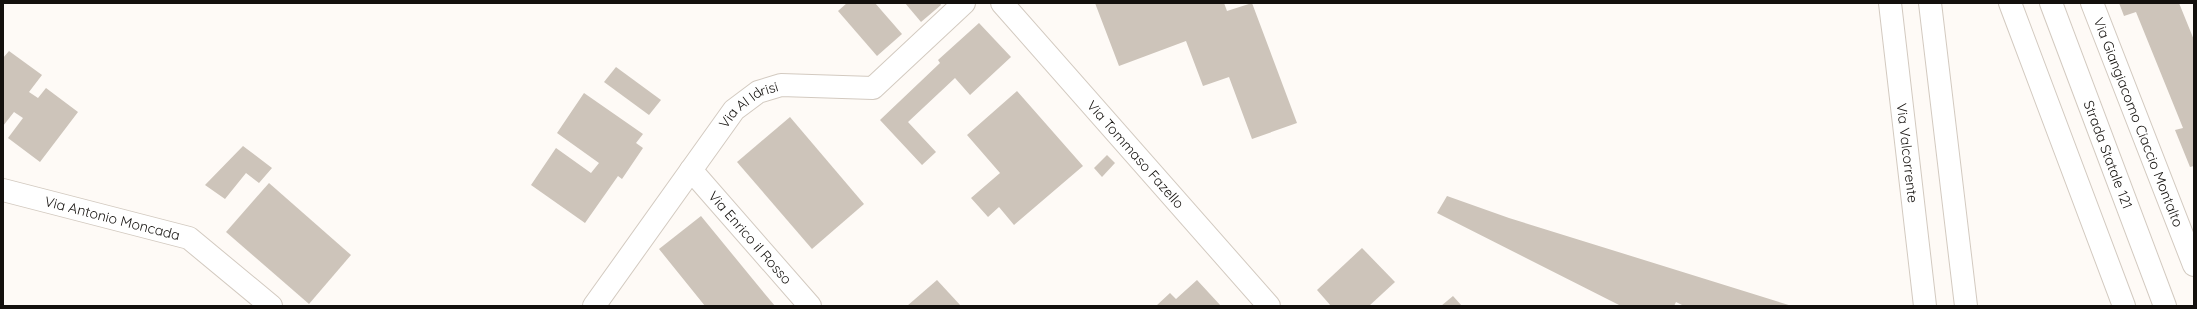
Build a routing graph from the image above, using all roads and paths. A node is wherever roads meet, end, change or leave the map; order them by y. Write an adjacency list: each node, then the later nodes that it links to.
1 (964, 3): 8 (street, Via Al Idrisi)
2 (1002, 3): 15 (street, Via Tommaso Fazello)
3 (1890, 3): 11 (street, Via Valcorrente)
4 (1930, 3): 16 (street)
5 (2010, 3): 17 (street)
6 (2051, 3): 18 (street, Strada Statale 121)
7 (2092, 3): 10 (street, Via Giangiacomo Ciaccio Montalto)
8 (691, 170): 13 (street, Via Al Idrisi); 14 (street, Via Enrico il Rosso)
9 (3, 190): 12 (street, Via Antonio Moncada)
10 (2194, 265)
11 (1925, 305)
12 (271, 306)
13 (594, 306)
14 (810, 306)
15 (1269, 306)
16 (1966, 306)
17 (2124, 306)
18 (2165, 306)

